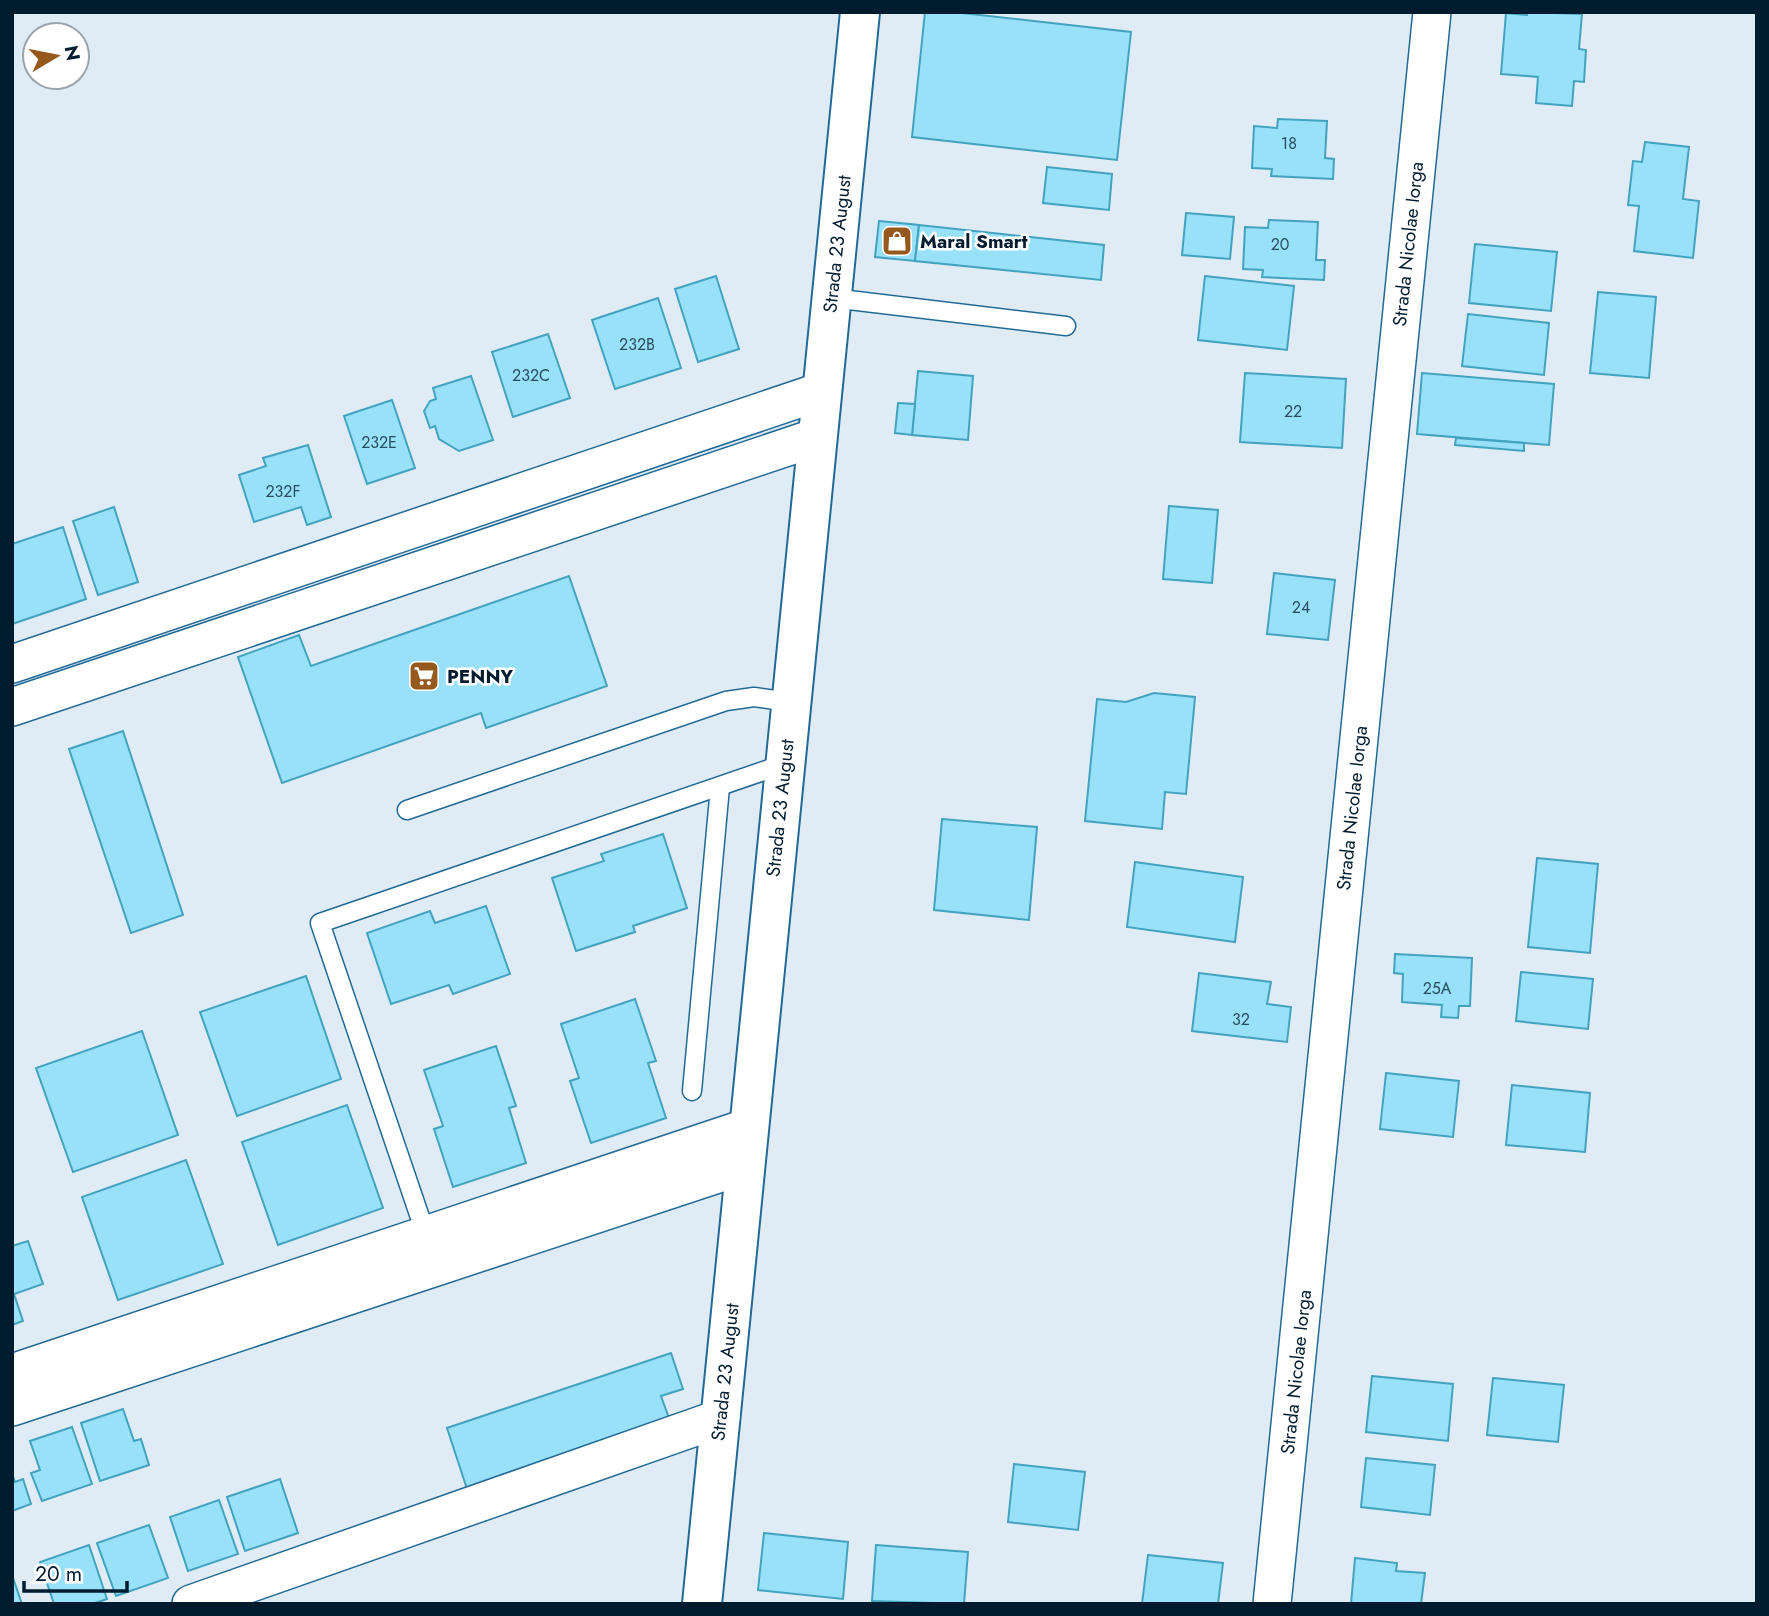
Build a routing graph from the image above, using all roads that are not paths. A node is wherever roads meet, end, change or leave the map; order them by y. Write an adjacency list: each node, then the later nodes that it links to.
1 (860, 12): 3 (main road, Strada 23 August)
2 (1432, 12): 22 (street, Strada Nicolae Iorga)
3 (832, 298): 4 (lane); 5 (main road, Strada 23 August)
4 (1066, 326)
5 (822, 391): 6 (main road, Strada 23 August); 7 (street)
6 (817, 437): 8 (main road, Strada 23 August); 9 (street)
7 (12, 664)
8 (790, 702): 10 (main road, Strada 23 August); 12 (lane)
9 (12, 708)
10 (785, 764): 11 (lane); 14 (main road, Strada 23 August)
11 (720, 787): 13 (lane); 16 (lane)
12 (407, 810)
13 (692, 1091)
14 (749, 1127): 15 (main road, Strada 23 August); 16 (street)
15 (745, 1165): 18 (street); 19 (main road, Strada 23 August)
16 (426, 1235): 17 (street)
17 (12, 1373)
18 (12, 1407)
19 (721, 1418): 20 (street); 21 (main road, Strada 23 August)
20 (191, 1604)
21 (702, 1604)
22 (1272, 1604)

